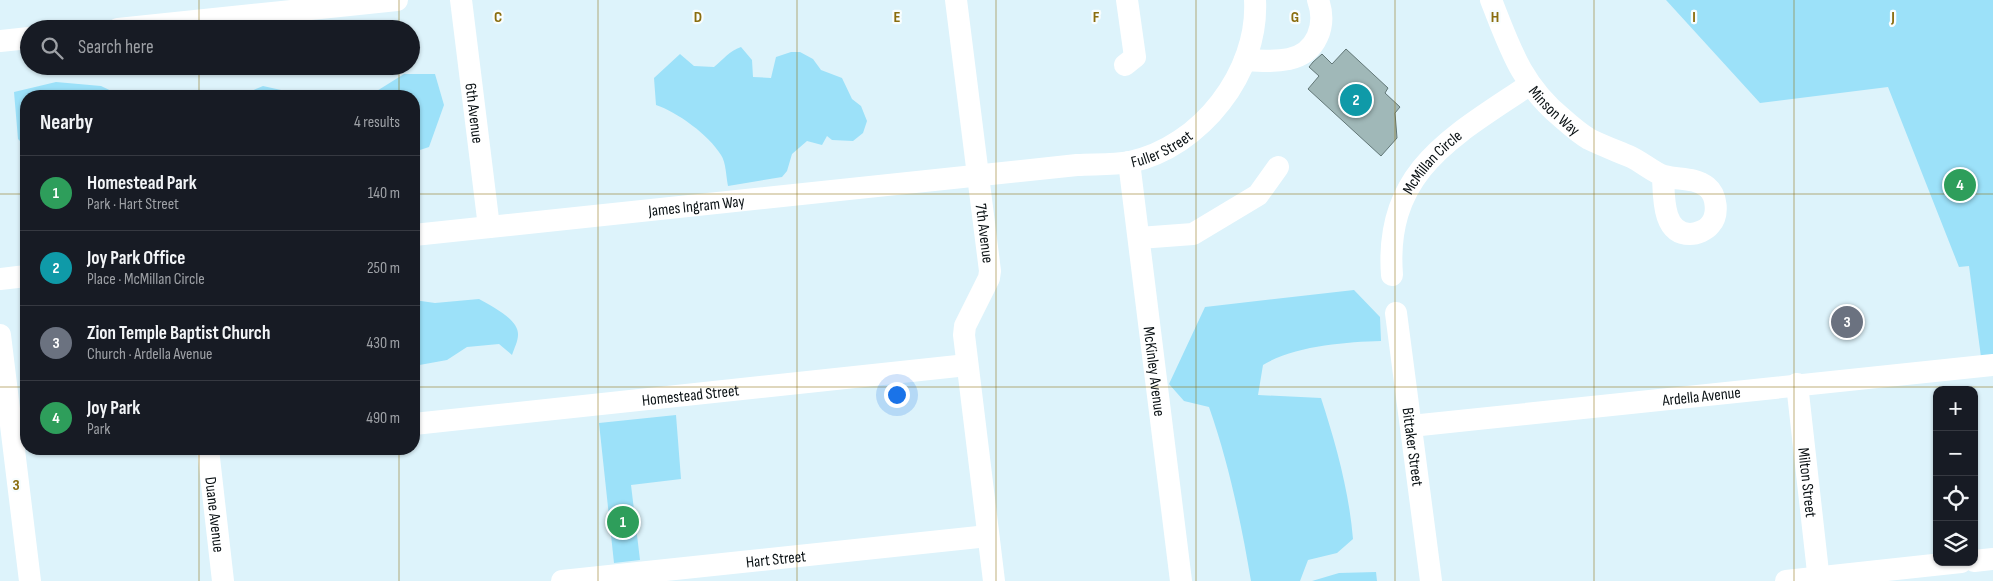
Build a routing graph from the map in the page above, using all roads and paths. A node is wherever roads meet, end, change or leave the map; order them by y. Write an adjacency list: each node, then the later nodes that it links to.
1 (397, 0): 8 (street)
2 (461, 0): 18 (street, 6th Avenue)
3 (956, 0): 16 (street, 7th Avenue)
4 (1127, 0): 12 (street)
5 (1256, 0): 11 (street, Fuller Street)
6 (1318, 0): 11 (street)
7 (1491, 0): 13 (street, Minson Way)
8 (205, 20)
9 (20, 39): 10 (street)
10 (0, 42)
11 (1245, 60): 14 (street, Fuller Street)
12 (1125, 65)
13 (1529, 85): 17 (street, Minson Way); 21 (street, McMillan Circle)
14 (1129, 162): 16 (street, Fuller Street); 20 (street, McKinley Avenue)
15 (1278, 167): 20 (street)
16 (978, 175): 18 (street, James Ingram Way); 27 (street, 7th Avenue)
17 (1663, 176)
18 (489, 227): 19 (street, James Ingram Way)
19 (420, 234)
20 (1139, 238): 41 (street, McKinley Avenue)
21 (1392, 275)
22 (20, 277): 23 (street)
23 (0, 279)
24 (1396, 313): 30 (street, Bittaker Street)
25 (0, 335): 37 (street)
26 (1993, 364): 28 (street, Ardella Avenue)
27 (967, 365): 29 (street, Homestead Street); 32 (street, 7th Avenue)
28 (1797, 384): 30 (street, Ardella Avenue); 36 (street, Milton Street)
29 (420, 423)
30 (1411, 426): 42 (street, Bittaker Street)
31 (209, 455): 38 (street, Duane Avenue)
32 (988, 536): 39 (street, Hart Street); 40 (street, 7th Avenue)
33 (1993, 559): 34 (street)
34 (1978, 561)
35 (1933, 565): 36 (street)
36 (1819, 579): 43 (street)
37 (30, 581)
38 (223, 581)
39 (562, 581)
40 (994, 581)
41 (1181, 581)
42 (1431, 581)
43 (1786, 581)

